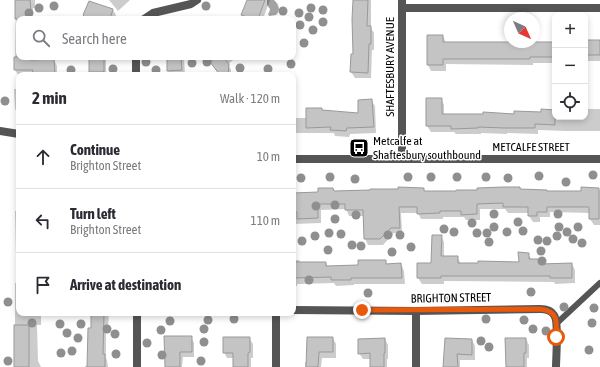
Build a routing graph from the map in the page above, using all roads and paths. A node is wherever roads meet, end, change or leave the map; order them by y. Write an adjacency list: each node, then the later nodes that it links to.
1 (197, 0): 4 (street)
2 (402, 4): 3 (street); 9 (street, SHAFTESBURY AVENUE)
3 (600, 8)
4 (148, 16)
5 (136, 60): 6 (street)
6 (136, 72)
7 (0, 131): 8 (street)
8 (16, 134)
9 (402, 158): 10 (street, METCALFE STREET); 11 (street, METCALFE STREET)
10 (296, 159)
11 (600, 159)
12 (600, 283): 17 (lane)
13 (296, 310): 14 (street, BRIGHTON STREET)
14 (416, 311): 17 (street, BRIGHTON STREET); 20 (street)
15 (137, 316): 18 (street)
16 (276, 316): 19 (street)
17 (557, 323): 21 (street)
18 (137, 367)
19 (276, 367)
20 (416, 367)
21 (556, 367)

